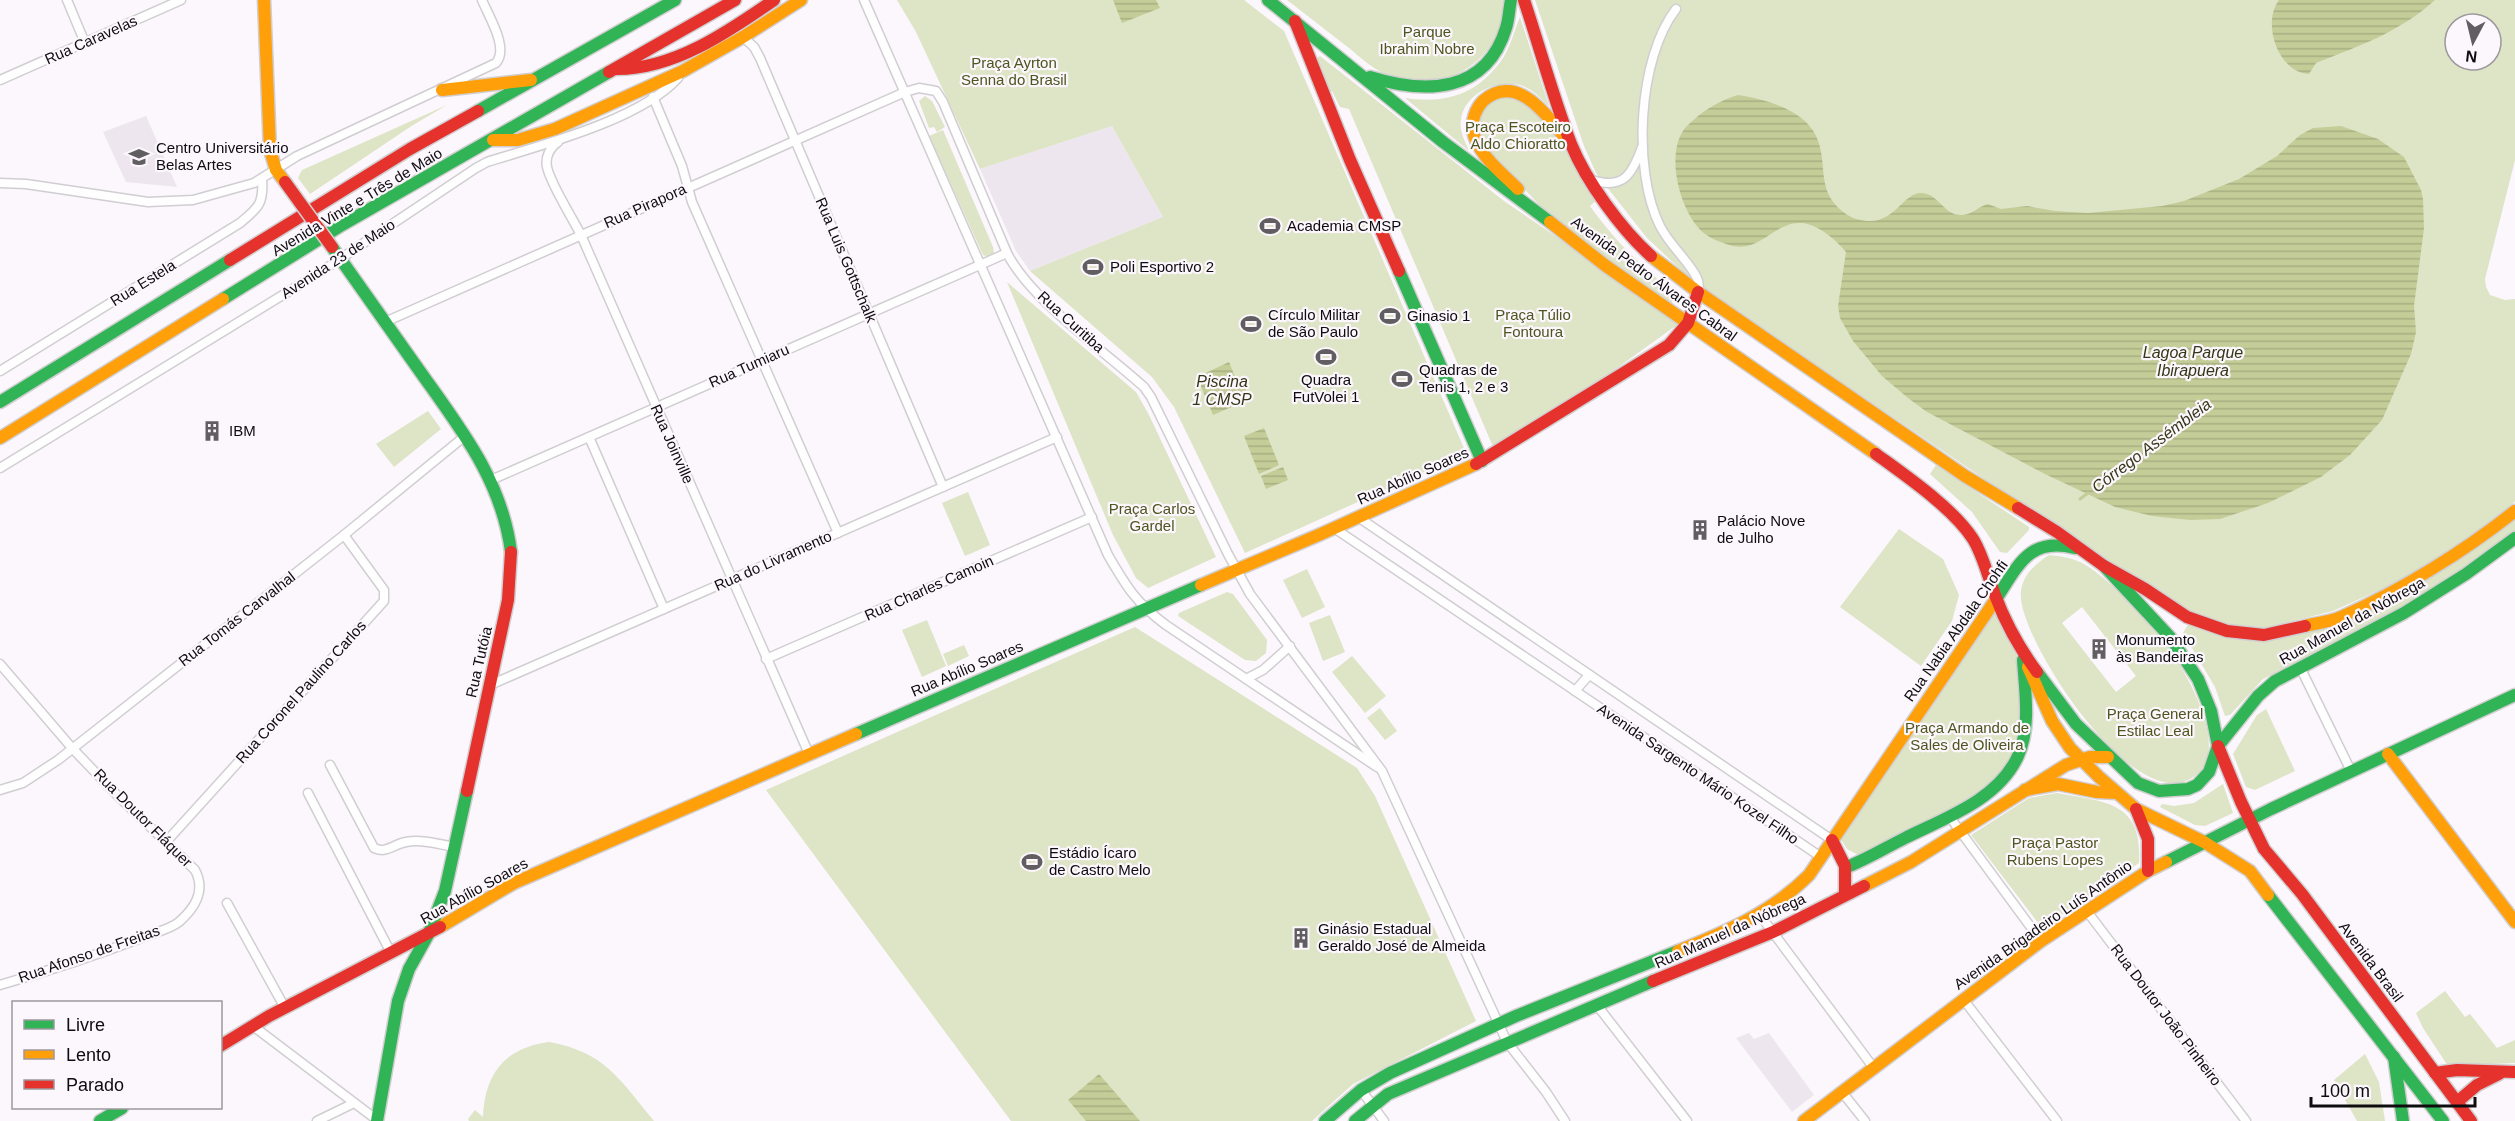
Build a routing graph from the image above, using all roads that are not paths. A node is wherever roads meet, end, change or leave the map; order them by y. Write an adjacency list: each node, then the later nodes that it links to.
1 (67, 0): 16 (street)
2 (181, 0): 16 (street, Rua Caravelas)
3 (264, 0): 30 (main road)
4 (482, 0): 22 (street)
5 (675, 0): 21 (main road, Avenida Vinte e Três de Maio)
6 (735, 0): 17 (main road, Avenida Vinte e Três de Maio)
7 (774, 0): 17 (main road)
8 (801, 0): 15 (main road)
9 (864, 0): 23 (street)
10 (1268, 0): 14 (main road, Avenida Pedro Álvares Cabral)
11 (1511, 0): 19 (main road)
12 (1524, 0): 29 (main road, Avenida Pedro Álvares Cabral)
13 (1676, 9): 28 (street)
14 (1295, 21): 19 (main road, Avenida Pedro Álvares Cabral); 52 (main road)
15 (744, 37): 18 (main road); 26 (street, Rua Luis Gottschalk)
16 (85, 43): 20 (street, Rua Caravelas)
17 (615, 69): 27 (main road, Avenida Vinte e Três de Maio)
18 (683, 71): 24 (street, Avenida 23 de Maio); 27 (main road)
19 (1357, 71): 35 (main road, Avenida Pedro Álvares Cabral)
20 (0, 80)
21 (534, 80): 22 (main road); 46 (main road, Avenida Vinte e Três de Maio)
22 (442, 90): 30 (street)
23 (905, 92): 26 (street, Rua Pirapora); 37 (street, Rua Curitiba); 39 (street)
24 (653, 98): 25 (street, Avenida 23 de Maio); 34 (street)
25 (562, 139): 36 (street, Rua Joinville); 38 (street, Avenida 23 de Maio)
26 (795, 140): 34 (street, Rua Pirapora); 41 (street, Rua Luis Gottschalk)
27 (490, 141): 51 (main road, Avenida Vinte e Três de Maio)
28 (1643, 144): 32 (street); 40 (street)
29 (1572, 146): 32 (main road, Avenida Pedro Álvares Cabral); 35 (main road)
30 (276, 170): 31 (street); 38 (main road, Rua Tutóia, bridge)
31 (262, 179): 33 (street); 45 (street, Rua Estela)
32 (1592, 180): 40 (main road, Avenida Pedro Álvares Cabral)
33 (0, 183)
34 (688, 187): 36 (street, Rua Pirapora); 44 (street)
35 (1537, 211): 43 (main road, Avenida Pedro Álvares Cabral)
36 (581, 235): 42 (street, Rua Pirapora); 47 (street, Rua Joinville)
37 (1007, 253): 39 (street, Rua Tumiaru); 65 (street, Rua Curitiba)
38 (341, 259): 42 (main road, Rua Tutóia); 53 (street, Avenida 23 de Maio)
39 (980, 264): 41 (street, Rua Tumiaru); 50 (street)
40 (1698, 292): 43 (main road, Rua Abílio Soares); 63 (main road, Avenida Pedro Álvares Cabral)
41 (868, 314): 44 (street, Rua Tumiaru); 55 (street, Rua Luis Gottschalk)
42 (385, 321): 48 (main road, Rua Tutóia)
43 (1688, 323): 52 (main road, Rua Abílio Soares); 67 (main road, Avenida Pedro Álvares Cabral)
44 (762, 360): 47 (street, Rua Tumiaru); 60 (street)
45 (0, 371)
46 (0, 402)
47 (656, 407): 49 (street, Rua Tumiaru); 66 (street, Rua Joinville)
48 (465, 436): 54 (main road, Rua Tutóia); 61 (street, Rua Tomás Carvalhal)
49 (589, 437): 54 (street, Rua Tumiaru); 68 (street)
50 (1057, 437): 55 (street, Rua do Livramento); 57 (street)
51 (0, 438)
52 (1482, 461): 58 (main road, Rua Abílio Soares)
53 (0, 468)
54 (491, 480): 77 (main road, Rua Tutóia)
55 (943, 487): 60 (street, Rua do Livramento)
56 (2515, 511): 64 (main road, Rua Manuel da Nóbrega)
57 (1092, 517): 69 (street); 72 (street, Rua Charles Camoin)
58 (1358, 517): 59 (main road, Rua Abílio Soares); 75 (street, Avenida Sargento Mário Kozel Filho)
59 (1334, 528): 65 (main road, Rua Abílio Soares); 78 (street, Avenida Sargento Mário Kozel Filho)
60 (838, 533): 66 (street, Rua do Livramento)
61 (344, 535): 81 (street, Rua Tomás Carvalhal); 98 (street, Rua Coronel Paulino Carlos)
62 (2515, 538): 74 (main road, Rua Manuel da Nóbrega)
63 (2077, 548): 64 (main road, Avenida Pedro Álvares Cabral); 67 (main road, Rua Nabia Abdala Chohfi)
64 (2103, 566): 80 (main road)
65 (1237, 570): 69 (main road, Rua Abílio Soares); 70 (street, Rua Curitiba)
66 (731, 580): 68 (street, Rua do Livramento); 72 (street, Rua Joinville)
67 (1996, 598): 71 (main road); 97 (main road, Rua Nabia Abdala Chohfi)
68 (664, 609): 77 (street, Rua do Livramento)
69 (1144, 609): 76 (street); 82 (main road, Rua Abílio Soares)
70 (1290, 646): 76 (street); 87 (street, Rua Curitiba)
71 (2023, 653): 84 (main road); 85 (main road); 94 (main road)
72 (766, 659): 82 (street, Rua Joinville)
73 (0, 664): 81 (street, Rua Doutor Fláquer)
74 (2300, 668): 80 (main road, Rua Manuel da Nóbrega); 88 (street)
75 (1589, 675): 78 (street); 97 (street, Avenida Sargento Mário Kozel Filho)
76 (1246, 679): 87 (street)
77 (490, 685): 100 (main road, Rua Tutóia)
78 (1575, 692): 101 (street, Avenida Sargento Mário Kozel Filho)
79 (2515, 695): 83 (main road, Avenida Brigadeiro Luís Antônio)
80 (2218, 746): 84 (main road); 95 (main road)
81 (72, 748): 89 (street, Rua Tomás Carvalhal); 98 (street, Rua Doutor Fláquer)
82 (809, 754): 111 (main road, Rua Abílio Soares)
83 (2388, 754): 88 (main road, Avenida Brigadeiro Luís Antônio); 109 (main road)
84 (2108, 757): 85 (main road, Rua Manuel da Nóbrega)
85 (2081, 759): 90 (main road, Rua Manuel da Nóbrega); 92 (main road)
86 (330, 765): 100 (street)
87 (1382, 771): 120 (street, Rua Curitiba)
88 (2351, 771): 95 (main road, Avenida Brigadeiro Luís Antônio)
89 (0, 790)
90 (2025, 790): 92 (main road); 96 (main road, Rua Manuel da Nóbrega)
91 (308, 793): 114 (street)
92 (2117, 794): 93 (main road)
93 (2136, 809): 99 (main road); 103 (main road)
94 (1949, 816): 96 (street); 102 (main road)
95 (2249, 819): 99 (main road, Avenida Brigadeiro Luís Antônio); 127 (main road, Avenida Brasil)
96 (1960, 833): 105 (main road, Rua Manuel da Nóbrega); 113 (street)
97 (1832, 840): 101 (main road, Rua Nabia Abdala Chohfi); 102 (main road)
98 (166, 842): 104 (street, Rua Doutor Fláquer)
99 (2204, 842): 103 (main road, Avenida Brigadeiro Luís Antônio); 124 (main road)
100 (454, 847): 111 (main road, Rua Tutóia)
101 (1821, 857): 108 (main road, Rua Manuel da Nóbrega)
102 (1847, 867): 105 (main road)
103 (2148, 871): 107 (main road, Avenida Brigadeiro Luís Antônio)
104 (200, 894): 116 (street, Rua Afonso de Freitas)
105 (1845, 895): 110 (main road, Rua Manuel da Nóbrega)
106 (227, 903): 119 (street)
107 (2086, 910): 113 (main road, Avenida Brigadeiro Luís Antônio); 146 (street, Rua Doutor João Pinheiro)
108 (1760, 915): 110 (street); 112 (main road, Rua Manuel da Nóbrega)
109 (2515, 922)
110 (1773, 932): 115 (main road, Rua Manuel da Nóbrega); 125 (street)
111 (429, 933): 114 (main road, Rua Abílio Soares); 135 (main road, Rua Tutóia)
112 (1705, 940): 115 (main road); 120 (main road, Rua Manuel da Nóbrega)
113 (2041, 941): 117 (main road, Avenida Brigadeiro Luís Antônio)
114 (390, 951): 119 (main road, Rua Abílio Soares)
115 (1712, 958): 118 (main road, Rua Manuel da Nóbrega)
116 (0, 985)
117 (1963, 999): 125 (main road, Avenida Brigadeiro Luís Antônio); 145 (street)
118 (1596, 1004): 122 (main road, Rua Manuel da Nóbrega); 142 (street)
119 (285, 1008): 121 (main road, Rua Abílio Soares)
120 (1498, 1024): 122 (street, Rua Curitiba); 129 (main road, Rua Manuel da Nóbrega)
121 (253, 1026): 123 (main road, Rua Abílio Soares); 132 (street)
122 (1507, 1042): 133 (main road, Rua Manuel da Nóbrega); 141 (street, Rua Curitiba)
123 (222, 1045)
124 (2394, 1057): 147 (main road); 148 (main road)
125 (1873, 1067): 130 (main road, Avenida Brigadeiro Luís Antônio)
126 (2515, 1072): 128 (main road)
127 (2435, 1073): 128 (main road); 131 (main road, Avenida Brasil)
128 (2500, 1073): 131 (main road)
129 (1361, 1090): 133 (street); 138 (main road, Rua Manuel da Nóbrega)
130 (1842, 1092): 143 (main road, Avenida Brigadeiro Luís Antônio); 144 (street)
131 (2457, 1102): 149 (main road, Avenida Brasil)
132 (354, 1103): 135 (street); 137 (street)
133 (1372, 1105): 139 (main road, Rua Manuel da Nóbrega); 140 (street)
134 (118, 1113): 136 (main road)
135 (377, 1120)
136 (100, 1121)
137 (317, 1121)
138 (1325, 1121)
139 (1355, 1121)
140 (1384, 1121)
141 (1565, 1121)
142 (1687, 1121)
143 (1804, 1121)
144 (1865, 1121)
145 (2057, 1121)
146 (2246, 1121)
147 (2403, 1121)
148 (2443, 1121)
149 (2471, 1121)

